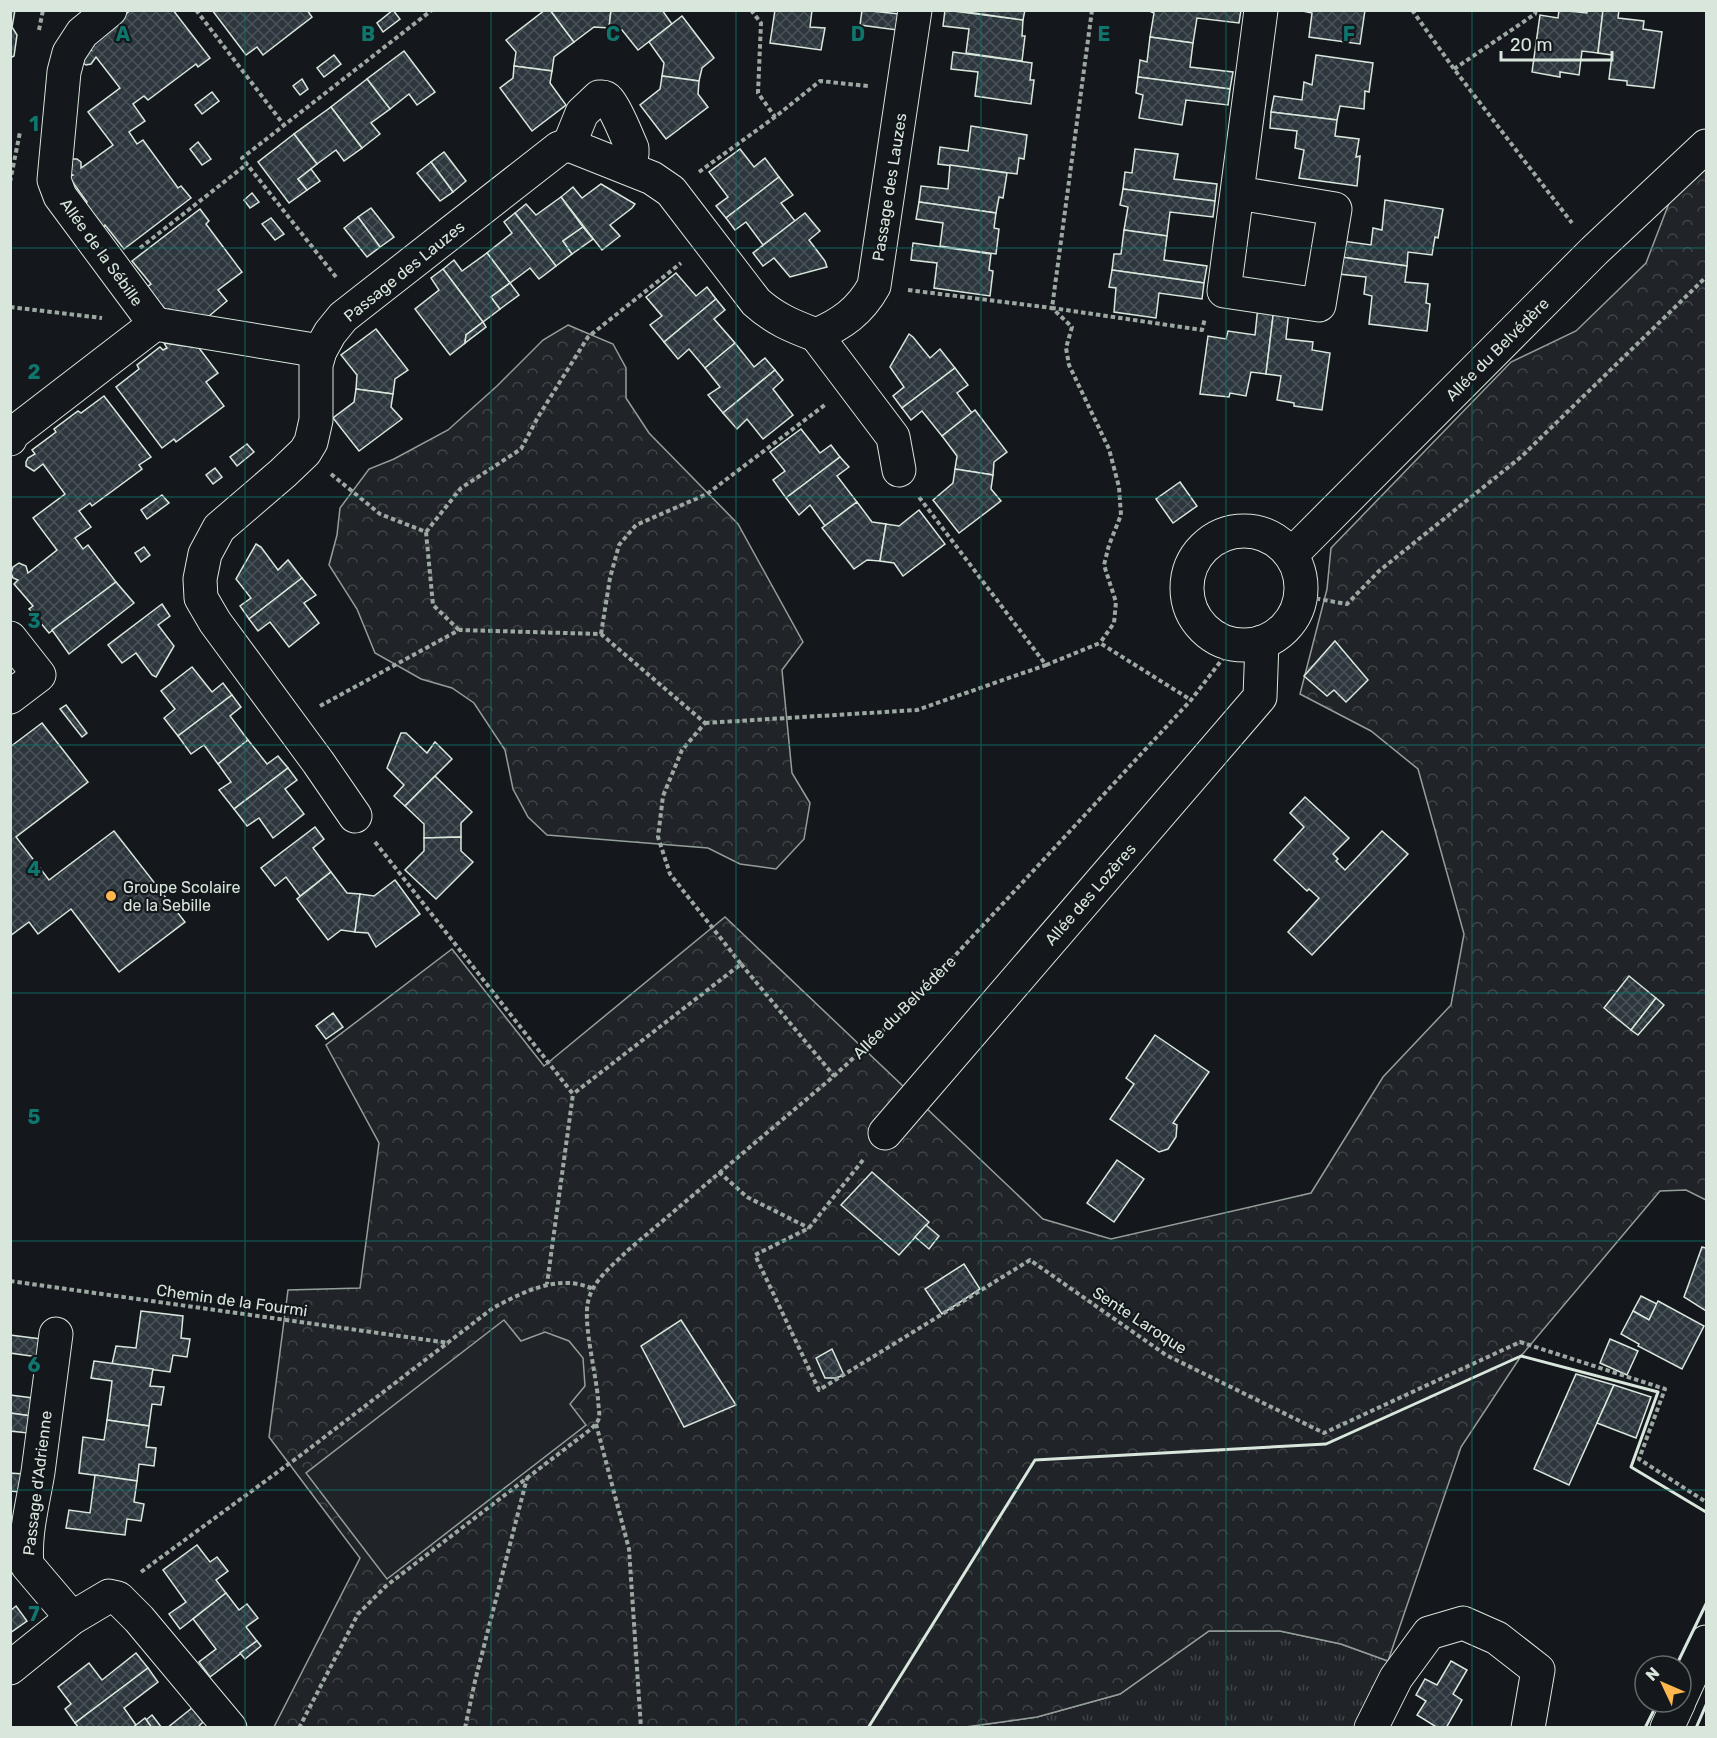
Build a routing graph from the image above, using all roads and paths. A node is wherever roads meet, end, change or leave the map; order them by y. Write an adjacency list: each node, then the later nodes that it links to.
1 (110, 10): 22 (street, Allée de la Sébille)
2 (196, 10): 13 (path)
3 (432, 10): 13 (path)
4 (751, 10): 12 (path)
5 (915, 10): 11 (street, Passage des Lauzes)
6 (1092, 10): 28 (path)
7 (1261, 10): 19 (street)
8 (1412, 10): 10 (path)
9 (1536, 10): 10 (path)
10 (1454, 69): 21 (path)
11 (903, 89): 12 (path); 24 (street, Passage des Lauzes)
12 (775, 117): 18 (path)
13 (284, 125): 16 (path)
14 (569, 144): 17 (street); 17 (street); 26 (street, Passage des Lauzes)
15 (1707, 147): 21 (street, Allée du Belvédère)
16 (247, 164): 22 (path); 26 (path)
17 (628, 168): 18 (street)
18 (671, 191): 20 (street)
19 (1238, 193): 25 (street); 25 (street)
20 (710, 240): 30 (street); 36 (path)
21 (1594, 251): 37 (street, Allée du Belvédère)
22 (114, 269): 29 (street, Allée de la Sébille)
23 (1707, 277): 38 (path)
24 (874, 286): 28 (path); 30 (street, Passage des Lauzes)
25 (1224, 291): 28 (path)
26 (359, 306): 31 (street, Passage des Lauzes)
27 (10, 307): 29 (path)
28 (1052, 308): 42 (path)
29 (155, 324): 31 (street); 33 (street)
30 (816, 335): 32 (street)
31 (320, 351): 34 (street, Passage des Lauzes)
32 (853, 384): 35 (street); 40 (path)
33 (10, 440)
34 (305, 452): 36 (path); 47 (street, Passage des Lauzes)
35 (899, 470): 44 (path)
36 (426, 532): 39 (path)
37 (1291, 555): 38 (street); 43 (street)
38 (1301, 596): 43 (street)
39 (459, 630): 40 (path); 47 (path)
40 (601, 634): 48 (path)
41 (10, 638): 45 (street)
42 (1100, 643): 44 (path); 46 (path)
43 (1246, 643): 46 (path, Allée du Belvédère); 54 (street, Allée des Lozères)
44 (1046, 665): 48 (path)
45 (10, 696)
46 (1191, 700): 52 (path, Allée du Belvédère)
47 (288, 723): 49 (street, Passage des Lauzes)
48 (705, 723): 51 (path)
49 (355, 816)
50 (402, 876): 53 (path)
51 (741, 964): 52 (path); 53 (path)
52 (834, 1076): 55 (path, Allée du Belvédère)
53 (573, 1094): 58 (path)
54 (885, 1134): 56 (path, Sente Laroque)
55 (719, 1172): 56 (path); 59 (path, Allée du Belvédère)
56 (809, 1228): 64 (path, Sente Laroque)
57 (10, 1281): 61 (path, Chemin de la Fourmi)
58 (547, 1284): 59 (path); 61 (path)
59 (593, 1289): 62 (path)
60 (56, 1334): 66 (street, Passage d'Adrienne)
61 (450, 1343): 65 (path)
62 (596, 1423): 63 (path); 74 (path)
63 (528, 1478): 72 (path); 73 (path)
64 (1707, 1502)
65 (109, 1596): 66 (street); 71 (street)
66 (72, 1618): 68 (street)
67 (1707, 1642): 69 (street)
68 (10, 1668)
69 (1693, 1672)
70 (1673, 1714): 77 (street)
71 (230, 1728)
72 (298, 1728)
73 (465, 1728)
74 (641, 1728)
75 (1371, 1728): 76 (street)
76 (1528, 1728)
77 (1667, 1728)

